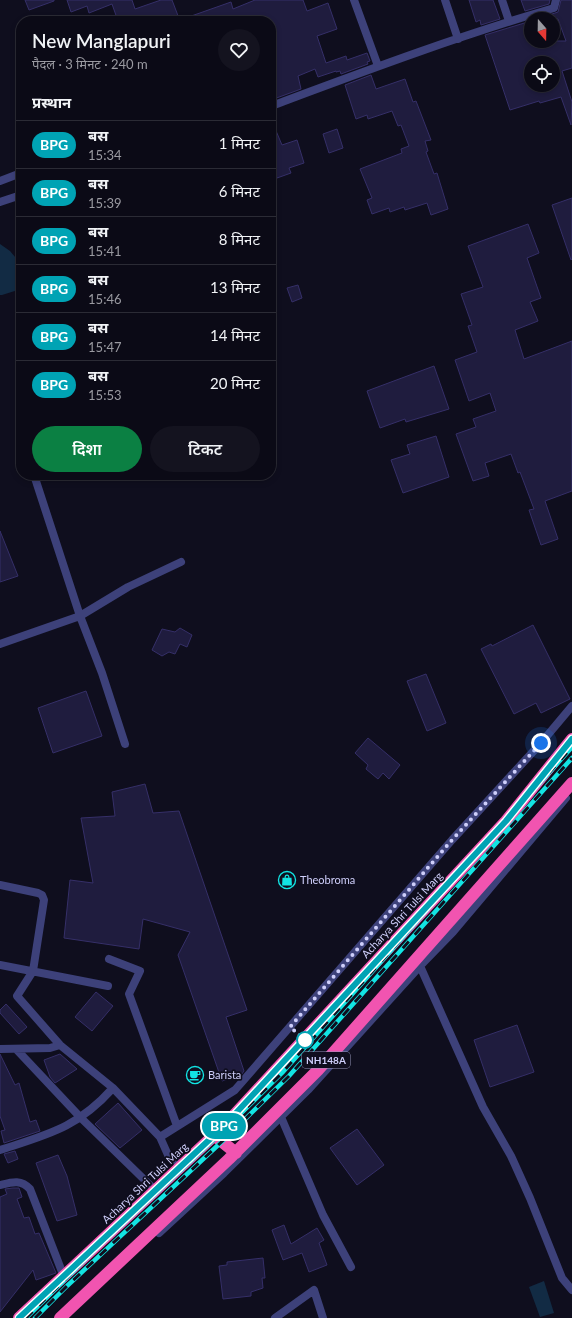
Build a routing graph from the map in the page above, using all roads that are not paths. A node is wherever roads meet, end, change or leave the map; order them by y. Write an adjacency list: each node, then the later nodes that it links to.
1 (354, 0): 7 (street)
2 (445, 0): 6 (street)
3 (502, 0): 5 (street)
4 (556, 0): 5 (street)
5 (509, 21): 6 (street)
6 (458, 39): 7 (street)
7 (378, 66): 8 (street)
8 (276, 104)
9 (16, 175): 10 (street)
10 (0, 181)
11 (16, 197): 12 (street)
12 (0, 202)
13 (36, 480): 15 (street)
14 (181, 562): 15 (street)
15 (80, 616): 16 (street); 19 (street)
16 (0, 644)
17 (572, 706): 34 (street)
18 (572, 739): 35 (highway, Acharya Shri Tulsi Marg / NH148A)
19 (125, 744)
20 (572, 783): 38 (highway, NH148A)
21 (572, 791): 25 (street)
22 (0, 885): 26 (street)
23 (109, 959): 34 (street)
24 (0, 965): 26 (street)
25 (420, 966): 32 (street); 44 (street)
26 (33, 971): 27 (street); 28 (street)
27 (108, 986)
28 (60, 1045): 30 (street); 31 (street)
29 (0, 1049): 30 (street)
30 (17, 1050): 33 (street)
31 (113, 1088): 33 (street); 36 (street)
32 (281, 1117): 42 (street); 47 (street)
33 (81, 1118): 37 (street); 41 (street)
34 (178, 1126): 36 (street)
35 (214, 1136): 38 (highway); 39 (highway, Acharya Shri Tulsi Marg / NH148A)
36 (160, 1137): 39 (street)
37 (0, 1150)
38 (236, 1153): 46 (highway, NH148A)
39 (182, 1166): 41 (highway, Acharya Shri Tulsi Marg / NH148A)
40 (0, 1185): 43 (street)
41 (156, 1191): 43 (highway, Acharya Shri Tulsi Marg / NH148A)
42 (351, 1267)
43 (64, 1277): 45 (highway, Acharya Shri Tulsi Marg / NH148A)
44 (572, 1290)
45 (19, 1318)
46 (60, 1318)
47 (67, 1318)
48 (274, 1318): 49 (street)
49 (323, 1318)

